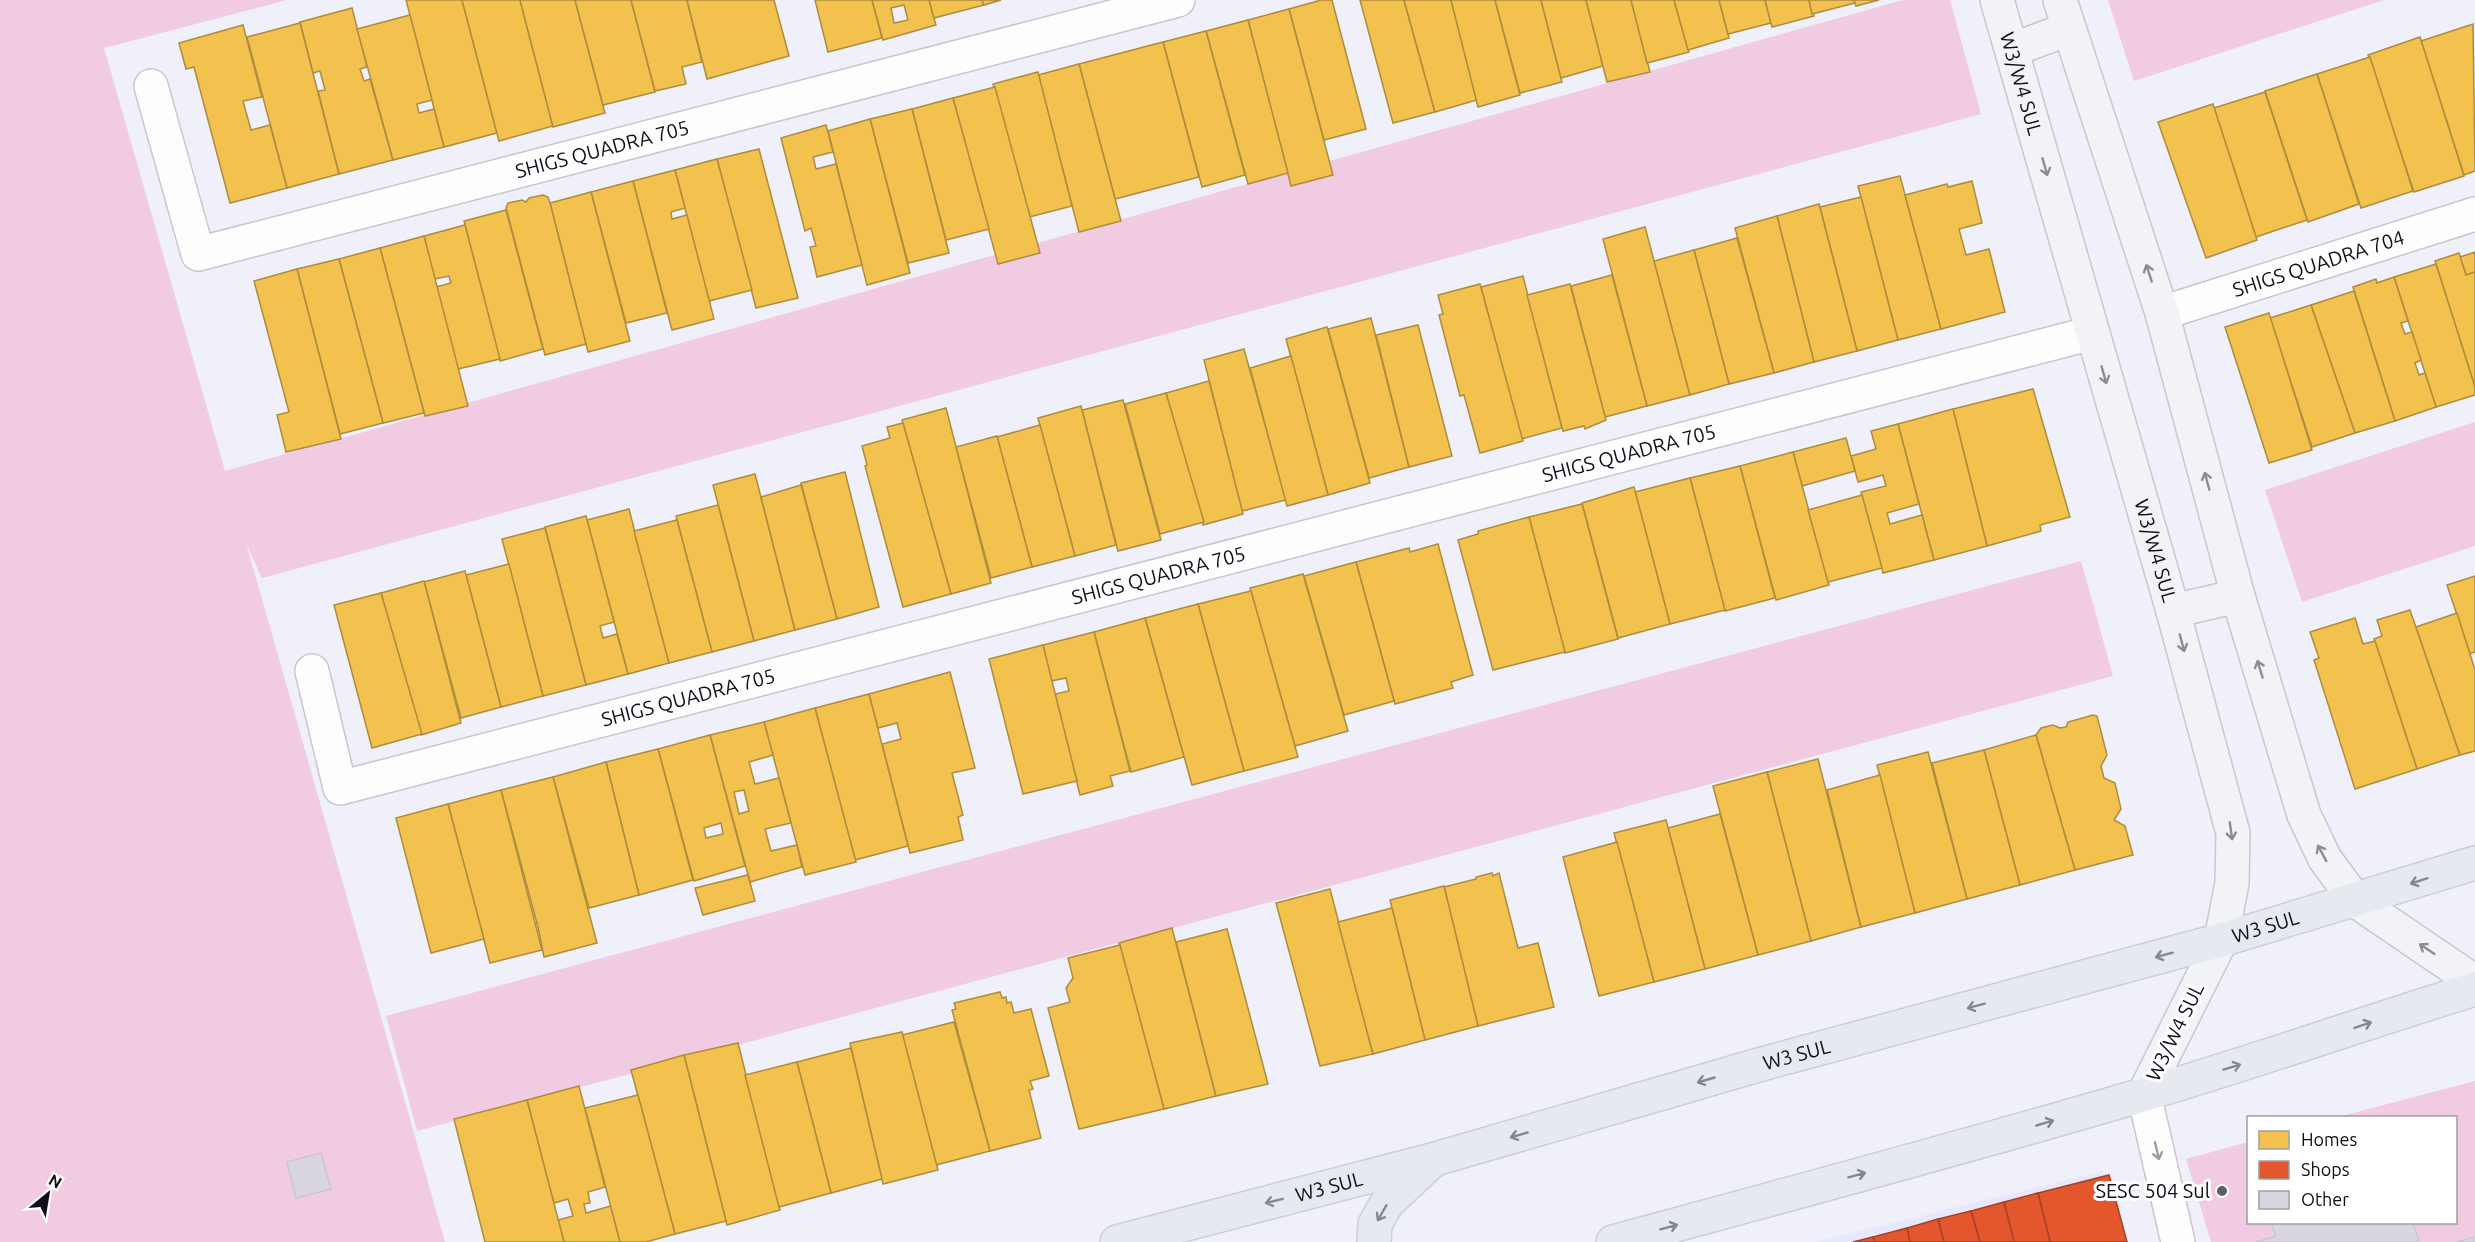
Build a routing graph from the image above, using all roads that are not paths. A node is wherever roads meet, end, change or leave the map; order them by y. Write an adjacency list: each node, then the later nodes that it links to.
1 (1178, 0): 5 (street, SHIGS QUADRA 705)
2 (1997, 0): 4 (main road, W3/W4 SUL)
3 (2064, 14): 4 (main road); 7 (main road, one-way to 3)
4 (2012, 50): 8 (main road, W3/W4 SUL, one-way to 8)
5 (150, 86)
6 (2475, 214): 7 (street, SHIGS QUADRA 704)
7 (2162, 313): 9 (main road, one-way to 7)
8 (2092, 333): 10 (main road, W3/W4 SUL, one-way to 10); 11 (street, SHIGS QUADRA 705)
9 (2238, 596): 10 (main road); 13 (main road, one-way to 9)
10 (2173, 611): 14 (main road, W3/W4 SUL, one-way to 14)
11 (312, 671)
12 (2475, 863): 13 (main road, W3 SUL, one-way to 13)
13 (2356, 901): 14 (main road, W3 SUL); 15 (main road, one-way to 13)
14 (2221, 940): 17 (main road, W3/W4 SUL); 18 (main road, W3 SUL, one-way to 18)
15 (2475, 982)
16 (2475, 989): 17 (main road, one-way to 16)
17 (2144, 1094): 21 (main road, one-way to 17); 22 (street, one-way to 22)
18 (1432, 1161): 19 (main road, W3 SUL, one-way to 19); 20 (main road, one-way to 20)
19 (1117, 1242)
20 (1374, 1242)
21 (1613, 1242)
22 (2178, 1242)

